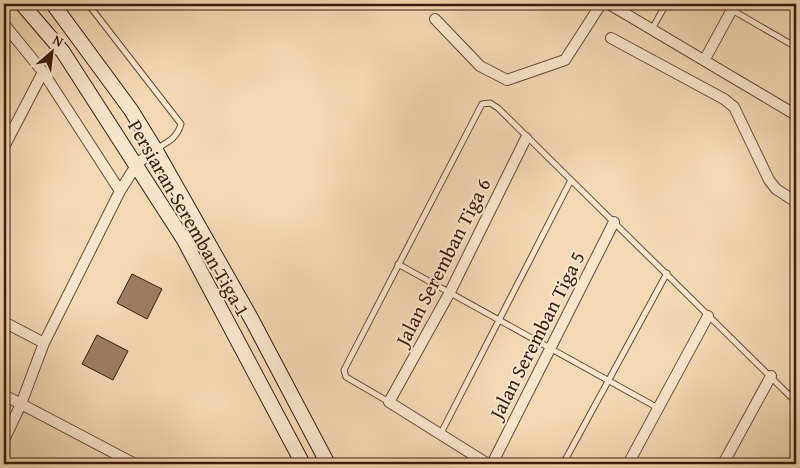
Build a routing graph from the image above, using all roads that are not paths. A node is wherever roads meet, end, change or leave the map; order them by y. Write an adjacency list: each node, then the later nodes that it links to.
1 (22, 4): 19 (main road, Persiaran Seremban Tiga 1)
2 (53, 4): 18 (main road, Persiaran Seremban Tiga 1)
3 (88, 4): 18 (lane)
4 (600, 4): 8 (street)
5 (610, 4): 10 (street)
6 (666, 4): 10 (lane)
7 (733, 7): 12 (lane); 13 (street)
8 (435, 19)
9 (4, 24): 14 (street)
10 (652, 29): 13 (street)
11 (611, 38): 22 (street)
12 (796, 47)
13 (704, 59): 15 (street)
14 (43, 72): 17 (street); 21 (street)
15 (796, 114)
16 (526, 138): 20 (lane); 24 (lane); 26 (street, Jalan Seremban Tiga 6)
17 (4, 147)
18 (155, 149): 19 (street); 44 (main road, Persiaran Seremban Tiga 1)
19 (137, 164): 21 (street); 43 (main road, Persiaran Seremban Tiga 1)
20 (571, 180): 23 (lane); 28 (lane)
21 (120, 191): 30 (street)
22 (796, 202)
23 (614, 222): 25 (lane); 31 (street, Jalan Seremban Tiga 5)
24 (398, 264): 26 (lane); 35 (lane)
25 (667, 273): 27 (lane); 33 (lane)
26 (450, 292): 28 (lane); 35 (street, Jalan Seremban Tiga 6)
27 (708, 316): 32 (lane); 38 (street)
28 (500, 321): 31 (lane); 39 (lane)
29 (4, 322): 30 (street)
30 (44, 342): 37 (street)
31 (549, 349): 33 (lane); 45 (street, Jalan Seremban Tiga 5)
32 (771, 376): 36 (lane); 48 (street)
33 (608, 382): 38 (lane); 46 (lane)
34 (4, 395): 37 (street)
35 (388, 402): 39 (street)
36 (796, 402)
37 (21, 404): 40 (street); 42 (street)
38 (658, 408): 47 (street)
39 (440, 435): 45 (street)
40 (4, 440)
41 (796, 452): 49 (lane)
42 (134, 464)
43 (303, 464)
44 (328, 464)
45 (490, 464)
46 (563, 464)
47 (628, 464)
48 (723, 464)
49 (790, 464)

